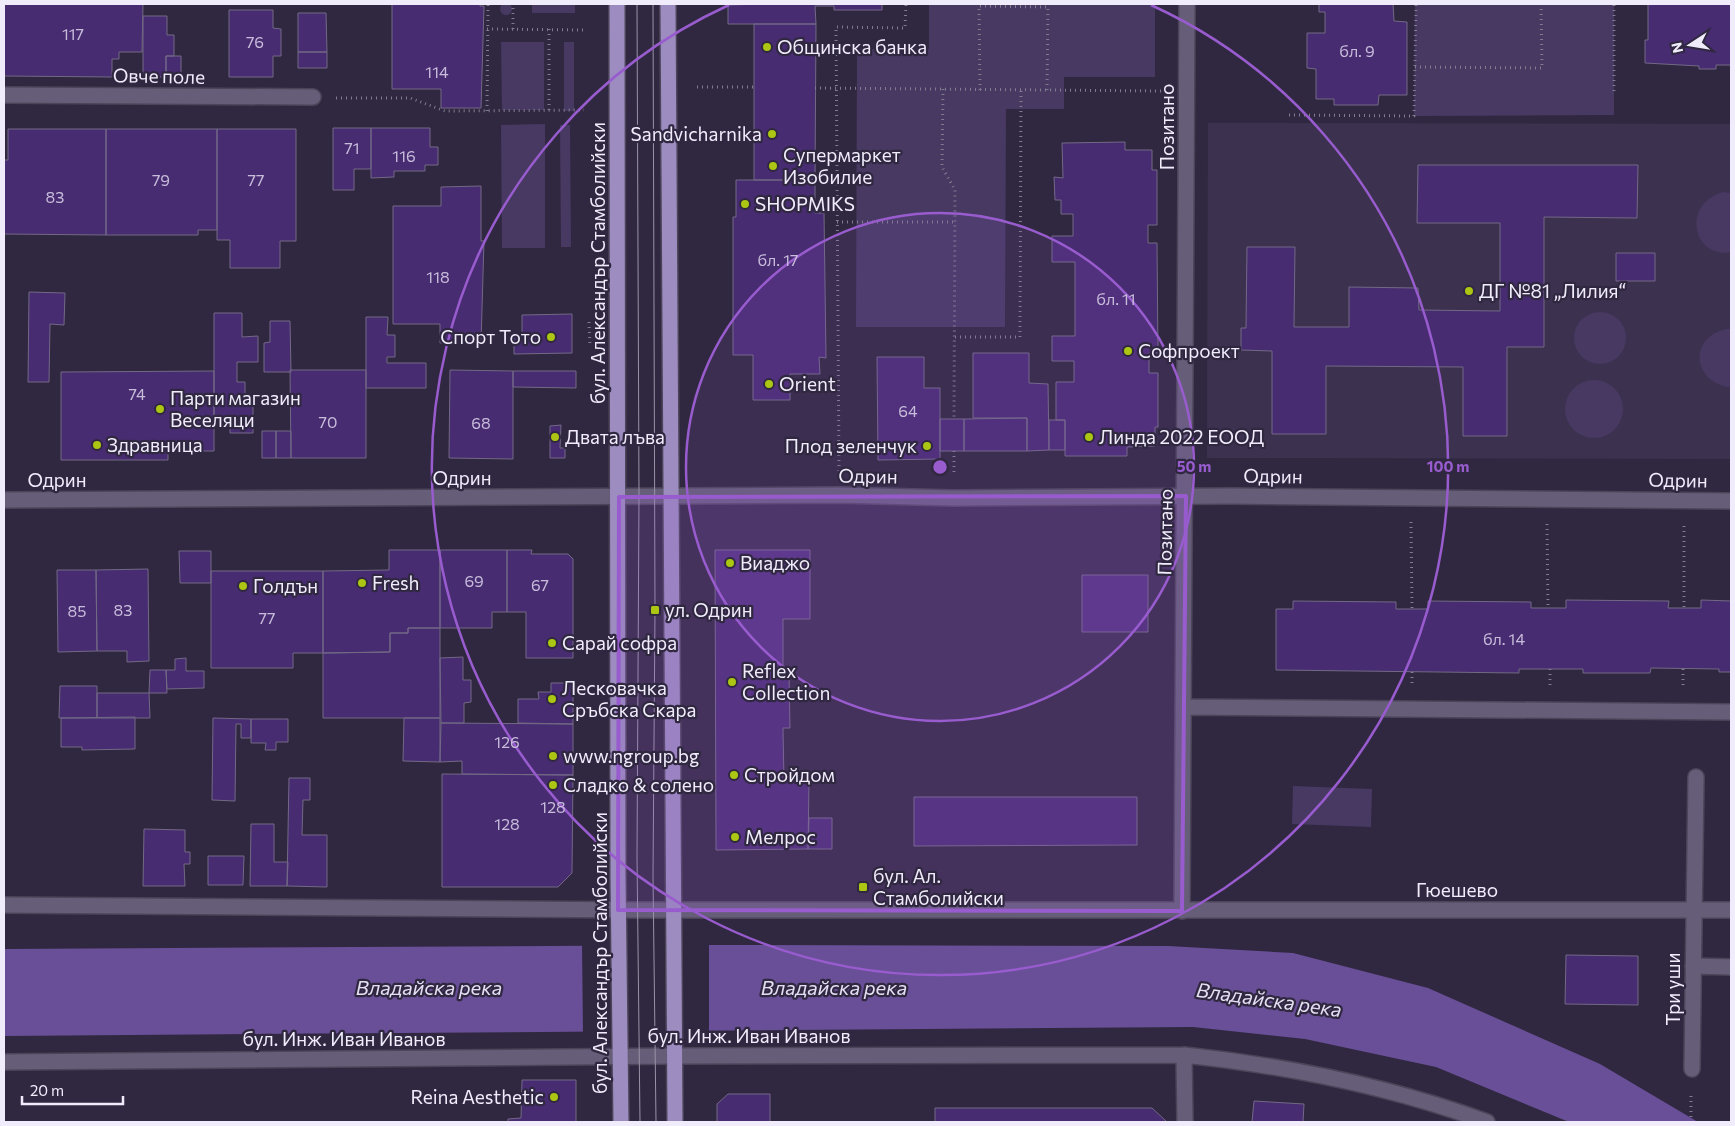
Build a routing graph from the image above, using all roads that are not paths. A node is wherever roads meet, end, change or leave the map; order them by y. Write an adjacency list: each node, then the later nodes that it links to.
1 (618, 4): 8 (main road, бул. Александър Стамболийски)
2 (668, 4): 6 (main road)
3 (1187, 4): 7 (street, Позитано)
4 (4, 95): 5 (street, Овче поле)
5 (313, 97)
6 (671, 496): 7 (street, Одрин); 8 (street, Одрин); 19 (main road)
7 (1186, 496): 10 (street, Одрин); 11 (street, Позитано)
8 (619, 497): 9 (street, Одрин); 15 (main road, бул. Александър Стамболийски)
9 (4, 500)
10 (1731, 501)
11 (1184, 706): 12 (street); 18 (street, Позитано)
12 (1731, 712)
13 (1696, 777): 16 (street, Три уши)
14 (4, 905): 15 (street)
15 (618, 910): 19 (street); 22 (main road, бул. Александър Стамболийски)
16 (1693, 910): 17 (street, Гюешево); 18 (street, Гюешево); 20 (street, Три уши)
17 (1731, 910)
18 (1182, 911): 19 (street)
19 (672, 917): 23 (main road)
20 (1693, 966): 21 (street); 26 (street, Три уши)
21 (1731, 967)
22 (620, 1052): 23 (street, бул. Инж. Иван Иванов); 25 (street, бул. Инж. Иван Иванов); 27 (main road, бул. Александър Стамболийски)
23 (674, 1052): 24 (street, бул. Инж. Иван Иванов); 28 (main road)
24 (1184, 1055): 29 (street); 30 (street, бул. Инж. Иван Иванов)
25 (4, 1062)
26 (1692, 1069)
27 (621, 1122)
28 (675, 1122)
29 (1185, 1122)
30 (1487, 1122)

